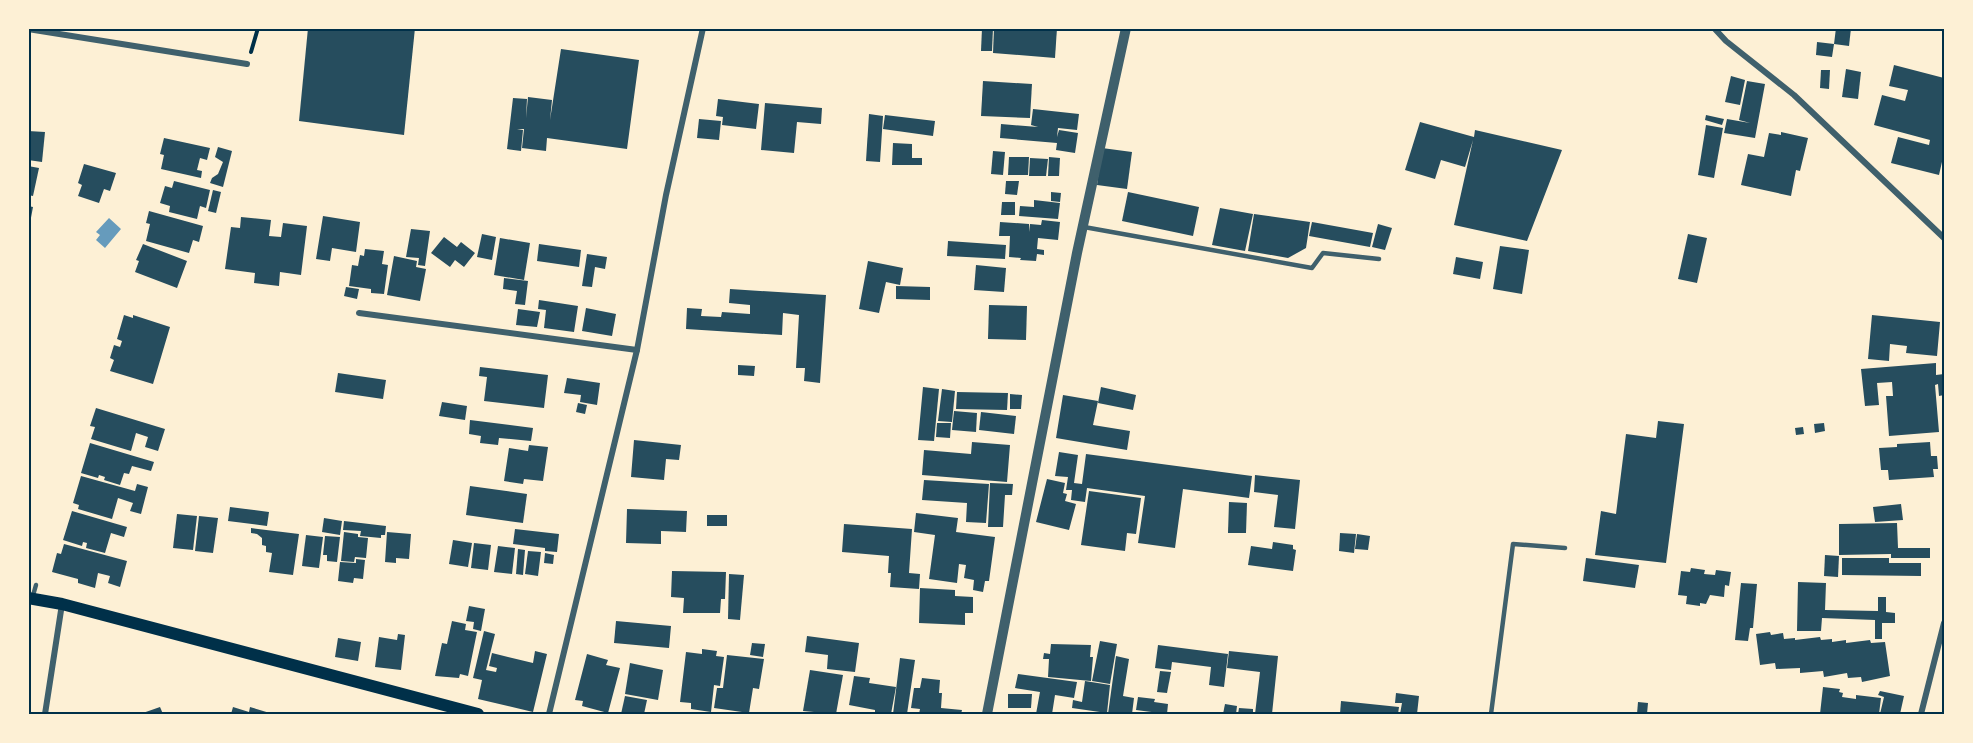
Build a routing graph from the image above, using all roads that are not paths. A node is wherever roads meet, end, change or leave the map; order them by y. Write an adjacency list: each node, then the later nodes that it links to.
1 (703, 28): 10 (street)
2 (1126, 28): 6 (street)
3 (1714, 28): 7 (street)
4 (28, 29): 5 (street)
5 (247, 64)
6 (1083, 227): 8 (lane); 19 (street)
7 (1944, 238)
8 (1379, 259)
9 (359, 312): 10 (street)
10 (637, 350): 18 (street)
11 (1565, 548): 20 (lane)
12 (36, 585): 13 (lane)
13 (30, 598): 14 (main road)
14 (62, 604): 16 (street); 17 (main road)
15 (1944, 622): 21 (street)
16 (45, 714)
17 (478, 714)
18 (549, 714)
19 (987, 714)
20 (1491, 714)
21 (1920, 714)

